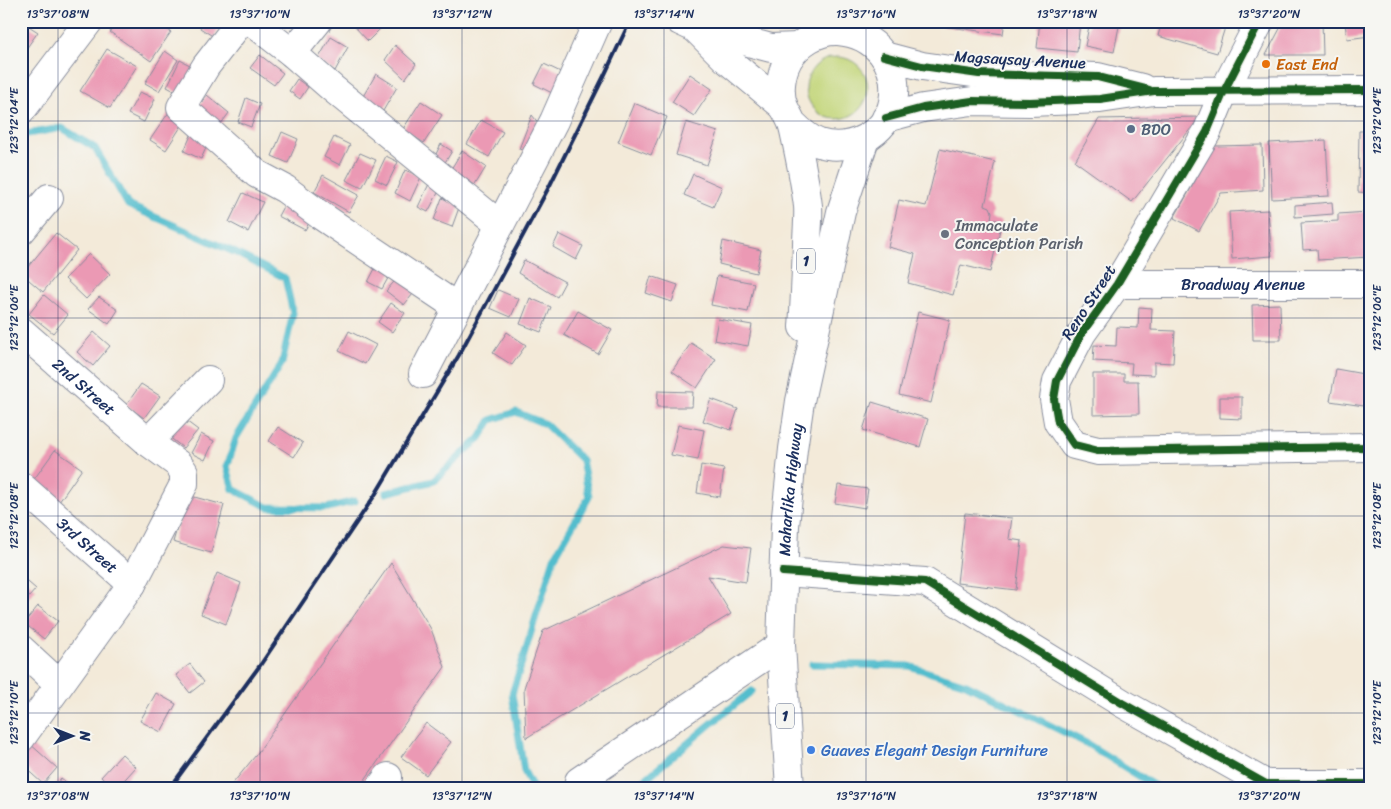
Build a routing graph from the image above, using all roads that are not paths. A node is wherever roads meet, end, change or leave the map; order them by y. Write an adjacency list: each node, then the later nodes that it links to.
1 (89, 21): 14 (street)
2 (242, 21): 23 (street)
3 (251, 21): 10 (street)
4 (318, 21): 10 (street)
5 (598, 21): 19 (street)
6 (1260, 21): 13 (street, Reno Street)
7 (688, 25): 8 (street, 1); 15 (street, 1)
8 (814, 34): 9 (street, 1); 15 (street, 1)
9 (878, 41): 12 (street, Magsaysay Avenue); 16 (street, 1)
10 (292, 53): 19 (street)
11 (1370, 90): 13 (street, Magsaysay Avenue)
12 (1154, 91): 13 (street, Magsaysay Avenue); 16 (street, Magsaysay Avenue)
13 (1224, 91): 21 (street, Reno Street)
14 (21, 111)
15 (788, 115): 17 (street, 1); 27 (street, Maharlika Highway / 1)
16 (886, 118): 17 (street, 1)
17 (865, 139): 27 (street, Maharlika Highway / 1)
18 (49, 198): 20 (street)
19 (500, 225): 23 (street)
20 (21, 231)
21 (1117, 284): 22 (street, Broadway Avenue); 29 (street, Reno Street)
22 (1370, 284)
23 (457, 307): 25 (street)
24 (21, 331): 28 (street, 2nd Street)
25 (423, 374)
26 (208, 380): 28 (street)
27 (800, 401): 31 (street, Maharlika Highway / 1)
28 (148, 442): 32 (street, 2nd Street)
29 (1370, 447)
30 (21, 486): 32 (street, 3rd Street)
31 (783, 572): 33 (street, Maharlika Highway / 1); 38 (street)
32 (132, 584): 35 (street, 2nd Street)
33 (781, 645): 37 (street); 39 (street, Maharlika Highway / 1)
34 (21, 649): 35 (street)
35 (59, 684): 36 (street, 2nd Street)
36 (21, 738)
37 (579, 781)
38 (1370, 784)
39 (790, 788)

